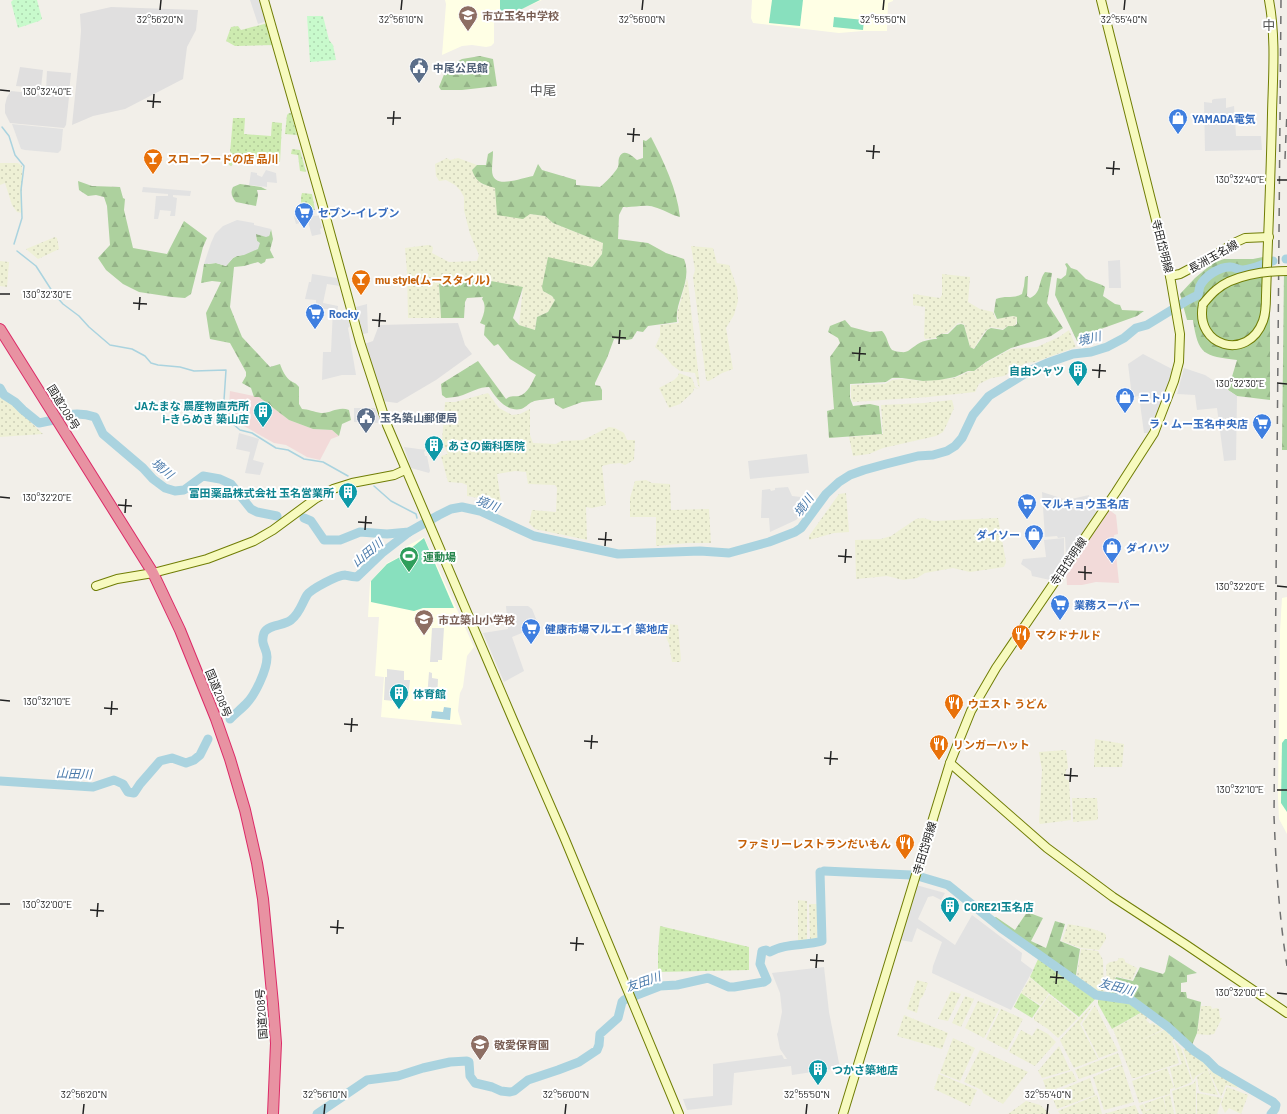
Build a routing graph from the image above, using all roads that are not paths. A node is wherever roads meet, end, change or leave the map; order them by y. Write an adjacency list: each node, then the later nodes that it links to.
1 (264, 0): 8 (street)
2 (1101, 0): 6 (street, 寺田岱明線)
3 (1268, 0): 4 (street)
4 (1269, 237): 5 (street, bridge); 6 (street, 長洲玉名線)
5 (1287, 271)
6 (1170, 276): 11 (street, 寺田岱明線)
7 (0, 329): 9 (highway, 国道208号)
8 (405, 470): 9 (street); 14 (street)
9 (153, 573): 10 (street); 13 (highway, 国道208号)
10 (96, 586)
11 (950, 763): 12 (street); 15 (street, 寺田岱明線)
12 (1287, 1013)
13 (273, 1114)
14 (679, 1114)
15 (844, 1114)

